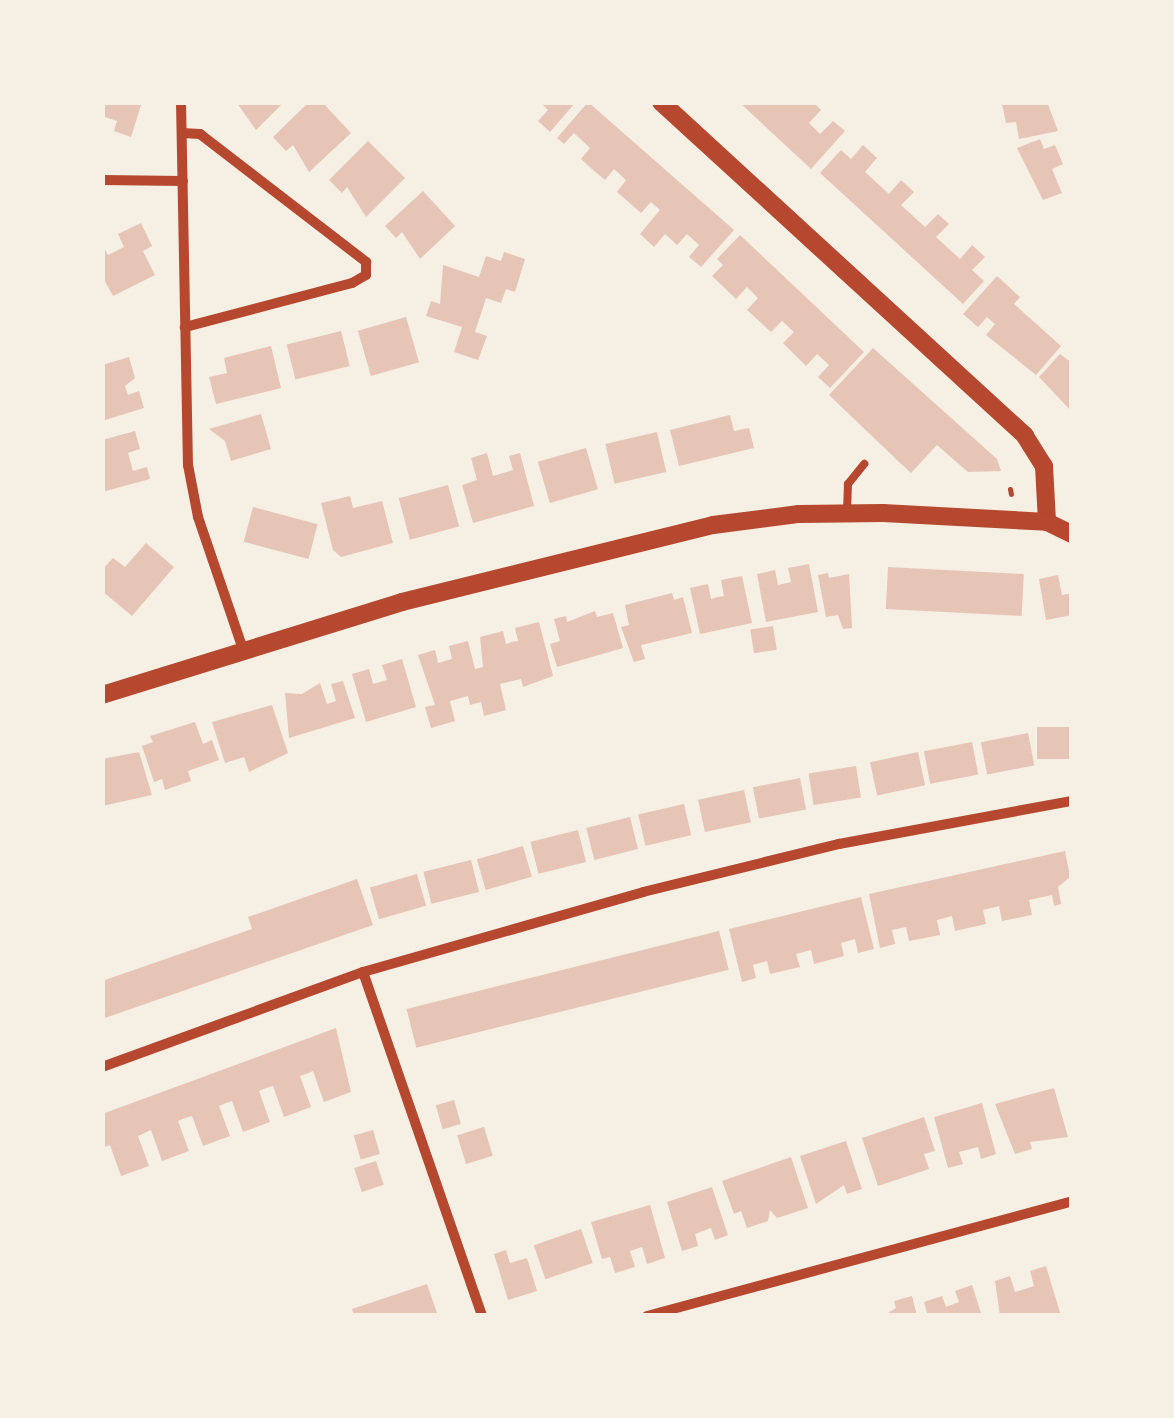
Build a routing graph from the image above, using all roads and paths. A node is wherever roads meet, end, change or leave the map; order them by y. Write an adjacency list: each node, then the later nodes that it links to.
1 (181, 102): 3 (street)
2 (661, 102): 9 (street)
3 (182, 133): 5 (street); 6 (street)
4 (102, 180): 5 (street)
5 (183, 181): 6 (street)
6 (185, 328): 11 (street)
7 (864, 464): 8 (lane)
8 (847, 512): 9 (street); 11 (street)
9 (1047, 522): 10 (street)
10 (1072, 534)
11 (242, 649): 12 (street)
12 (102, 695)
13 (1072, 801): 14 (street)
14 (363, 972): 15 (street); 17 (street)
15 (102, 1067)
16 (1072, 1201): 18 (street)
17 (482, 1316)
18 (647, 1316)

